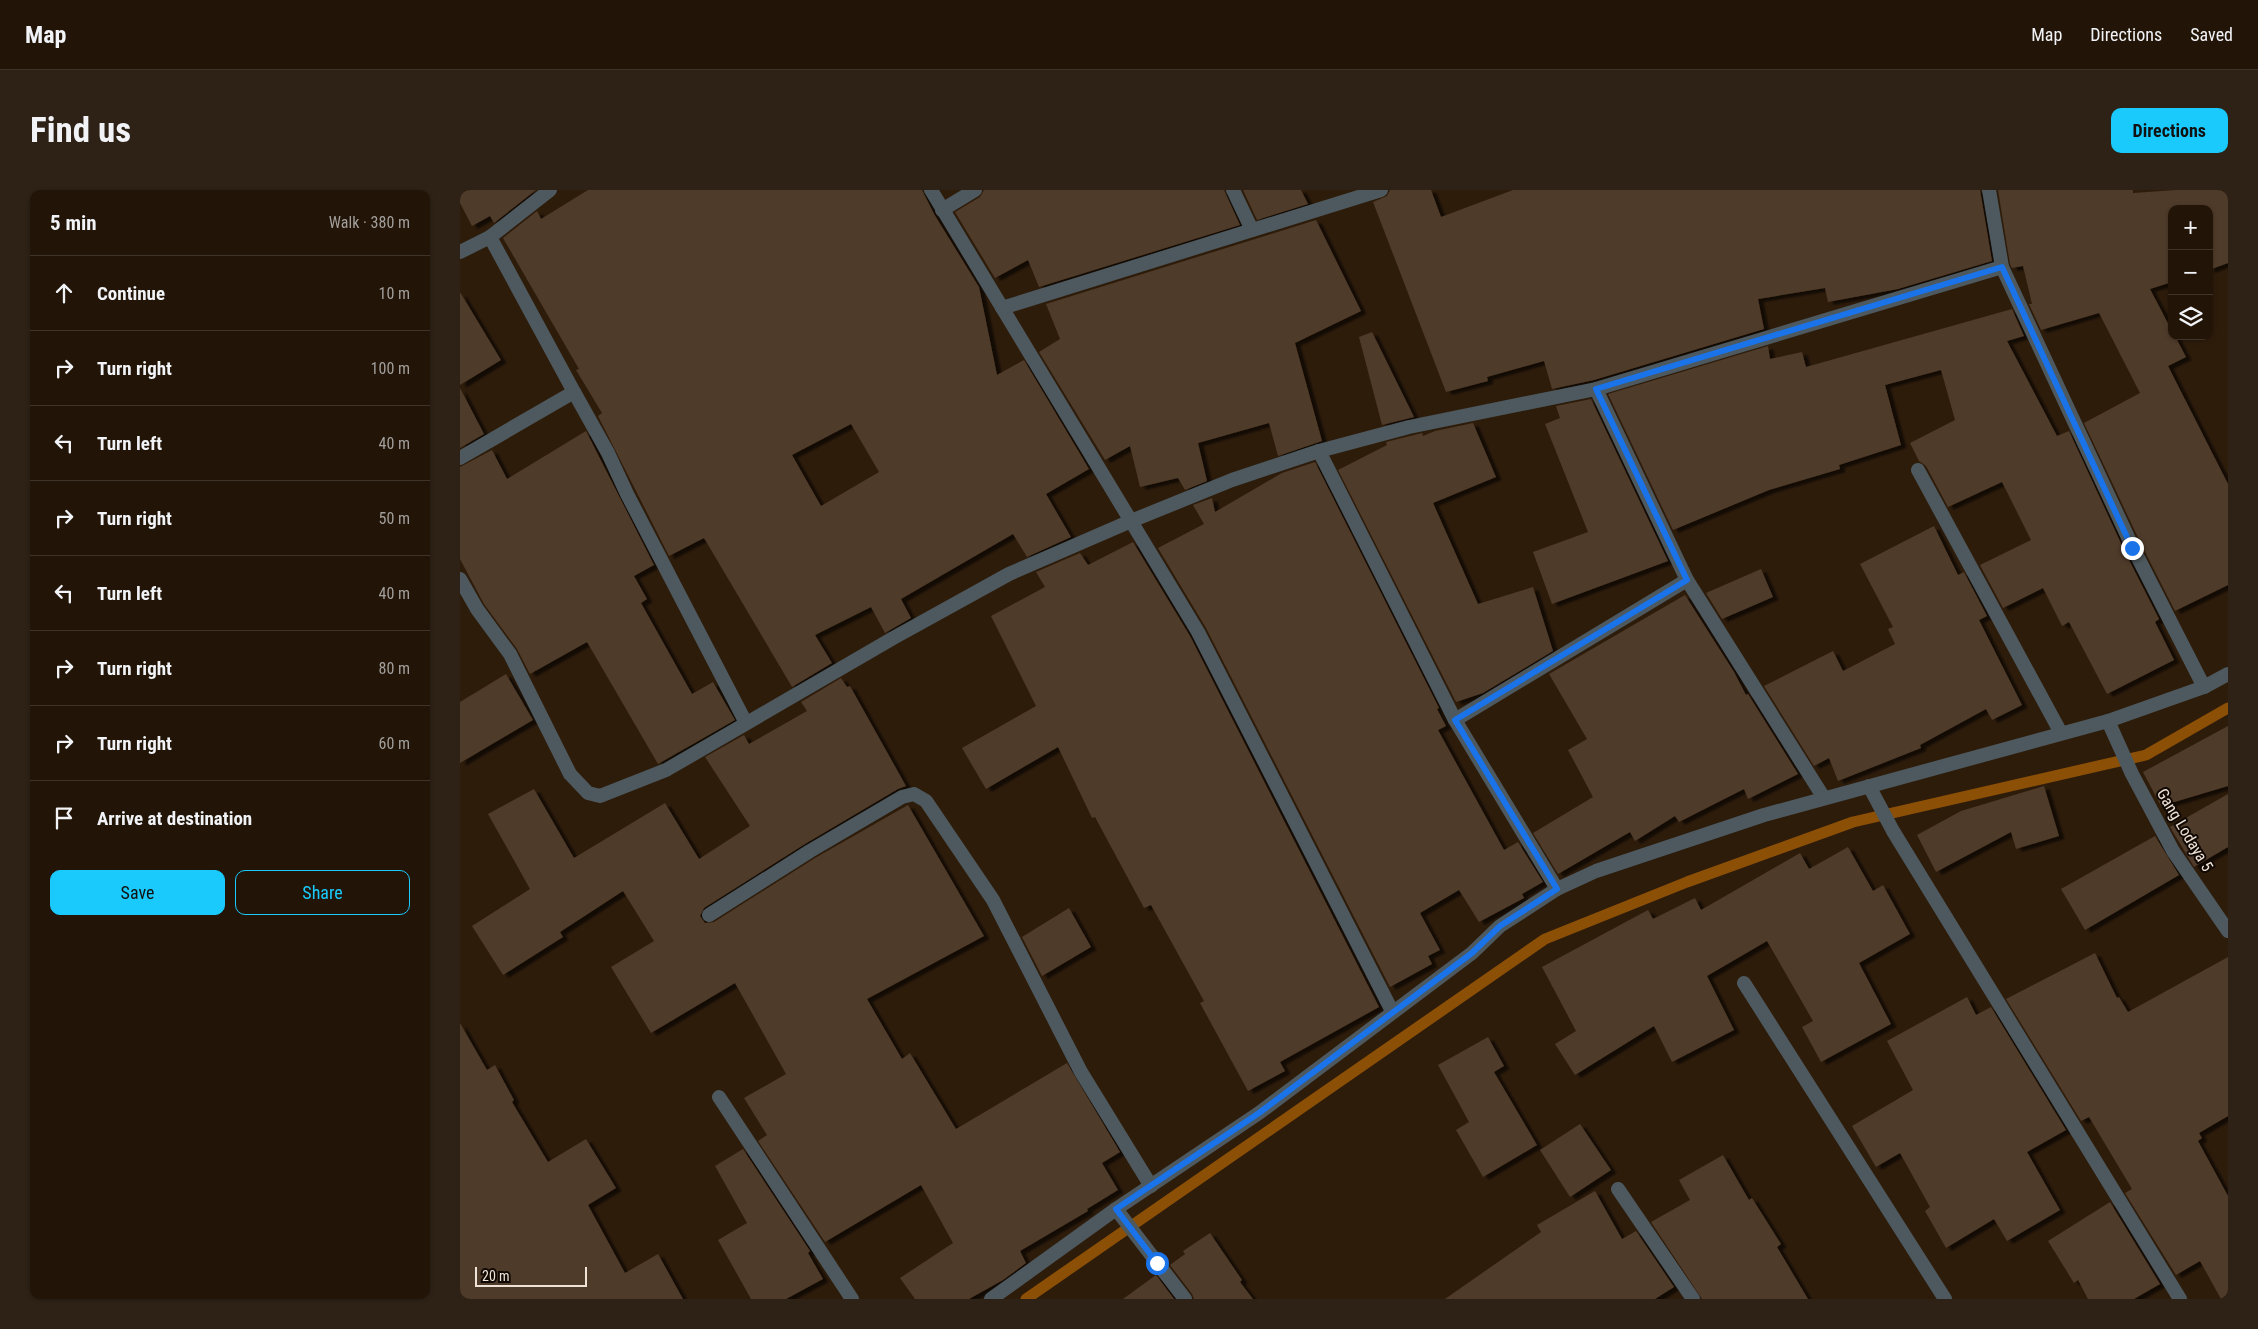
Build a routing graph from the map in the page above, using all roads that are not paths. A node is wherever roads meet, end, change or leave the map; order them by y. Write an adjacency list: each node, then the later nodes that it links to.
1 (550, 190): 9 (street)
2 (931, 190): 7 (street)
3 (975, 190): 7 (street)
4 (1233, 190): 8 (street)
5 (1382, 190): 8 (street)
6 (1989, 190): 11 (street)
7 (942, 210): 12 (street)
8 (1252, 230): 12 (street)
9 (490, 237): 10 (street); 14 (street)
10 (460, 252)
11 (2002, 267): 13 (street); 22 (street)
12 (1002, 308): 18 (street)
13 (1596, 389): 15 (street); 20 (street)
14 (574, 392): 16 (street); 25 (street)
15 (1319, 451): 18 (street); 23 (street)
16 (460, 458)
17 (1918, 470): 26 (street)
18 (1131, 521): 25 (street); 33 (street)
19 (460, 579): 25 (street)
20 (1687, 580): 23 (street); 28 (street)
21 (2228, 674): 22 (street)
22 (2204, 688): 24 (street)
23 (1455, 720): 29 (street)
24 (2108, 721): 26 (street); 31 (street, Gang Lodaya 5)
25 (746, 723)
26 (2061, 733): 27 (street)
27 (1872, 792): 28 (street); 43 (street)
28 (1824, 798): 29 (street)
29 (1557, 889): 33 (street)
30 (709, 916): 35 (street)
31 (2228, 931)
32 (1744, 983): 42 (street)
33 (1392, 1011): 35 (street)
34 (718, 1098): 38 (street)
35 (1150, 1186): 37 (street)
36 (1618, 1189): 41 (street)
37 (1118, 1213): 39 (street); 40 (street)
38 (852, 1299)
39 (991, 1299)
40 (1185, 1299)
41 (1693, 1299)
42 (1945, 1299)
43 (2180, 1299)

